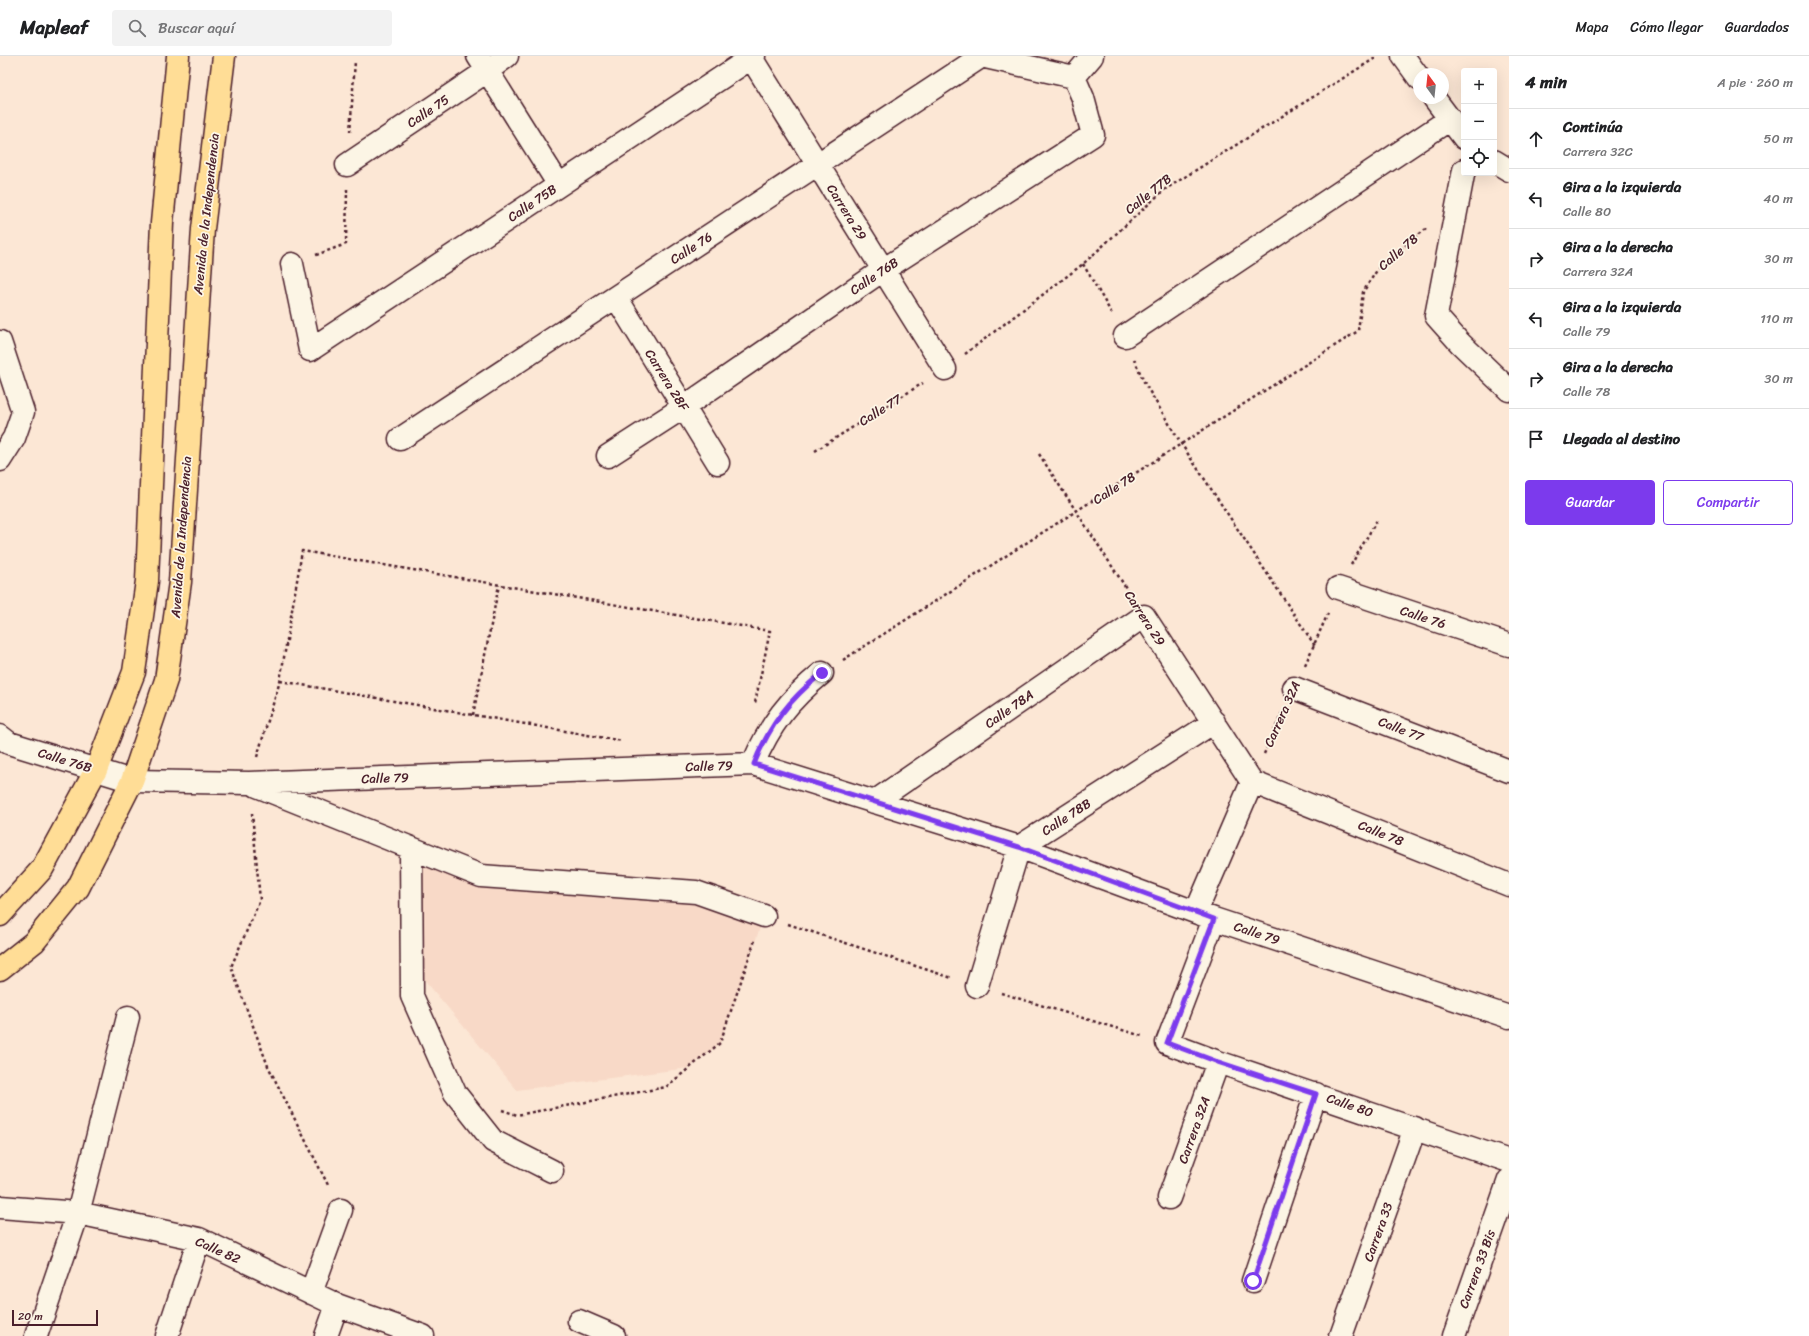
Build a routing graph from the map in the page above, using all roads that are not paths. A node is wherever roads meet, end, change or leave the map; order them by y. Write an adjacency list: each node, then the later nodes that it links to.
1 (507, 56): 8 (street, Calle 75)
2 (982, 56): 10 (street); 16 (street, Calle 76)
3 (1092, 56): 10 (street)
4 (1403, 56): 9 (street)
5 (178, 57): 41 (main road)
6 (751, 57): 16 (street, Carrera 29); 19 (street, Calle 75B)
7 (224, 60): 43 (main road, Avenida de la Independencia)
8 (483, 64): 15 (street, Calle 75); 19 (street)
9 (1413, 70)
10 (1074, 77): 21 (street, Calle 76B)
11 (1439, 104): 12 (street)
12 (1450, 119): 13 (street); 23 (street)
13 (1461, 134)
14 (1497, 163): 17 (street)
15 (347, 164)
16 (818, 165): 21 (street, Carrera 29); 22 (street, Calle 76)
17 (1509, 170)
18 (1463, 176): 27 (street)
19 (559, 185): 20 (street, Calle 75B)
20 (292, 264)
21 (883, 270): 26 (street, Carrera 29); 28 (street, Calle 76B)
22 (616, 298): 28 (street, Carrera 28F); 29 (street, Calle 76)
23 (1125, 336)
24 (0, 342): 25 (street)
25 (4, 364): 31 (street)
26 (945, 369)
27 (1509, 390)
28 (684, 407): 30 (street, Calle 76B); 32 (street, Carrera 28F)
29 (400, 439)
30 (608, 456)
31 (0, 460)
32 (718, 463)
33 (1338, 588): 35 (street, Calle 76)
34 (1144, 616): 38 (street, Carrera 29); 46 (street, Calle 78A)
35 (1509, 645)
36 (822, 673): 40 (street)
37 (1294, 688): 42 (street, Calle 77)
38 (1214, 722): 44 (street, Carrera 29); 47 (street, Calle 78B)
39 (0, 736): 41 (street, Calle 76B)
40 (754, 764): 45 (street, Calle 79); 46 (street, Calle 79)
41 (96, 770): 43 (street, Calle 76B); 50 (main road)
42 (1509, 771)
43 (132, 781): 45 (street, Calle 79); 53 (main road, Avenida de la Independencia)
44 (1252, 782): 49 (street, Calle 78); 52 (street)
45 (249, 783): 48 (street)
46 (874, 802): 47 (street, Calle 79)
47 (1019, 847): 52 (street, Calle 79); 54 (street)
48 (411, 848): 51 (street); 61 (street)
49 (1509, 885)
50 (0, 915)
51 (764, 916)
52 (1205, 916): 56 (street, Calle 79); 57 (street, Calle 80)
53 (0, 969)
54 (977, 986)
55 (128, 1017): 66 (street)
56 (1509, 1017)
57 (1218, 1062): 58 (street, Calle 80); 63 (street, Carrera 32A)
58 (1316, 1094): 59 (street, Calle 80); 68 (street)
59 (1415, 1128): 60 (street, Calle 80); 77 (street, Carrera 33)
60 (1509, 1161)
61 (552, 1171)
62 (1509, 1180): 78 (street, Carrera 33 Bis)
63 (1169, 1198)
64 (0, 1207): 66 (street, Calle 82)
65 (341, 1210): 69 (street)
66 (78, 1214): 67 (street, Calle 82); 72 (street)
67 (199, 1239): 69 (street, Calle 82); 73 (street)
68 (1253, 1281)
69 (311, 1293): 70 (street, Calle 82)
70 (337, 1305): 74 (street); 75 (street, Calle 82)
71 (579, 1321): 76 (street)
72 (36, 1336)
73 (166, 1336)
74 (326, 1336)
75 (423, 1336)
76 (614, 1336)
77 (1341, 1336)
78 (1454, 1336)

